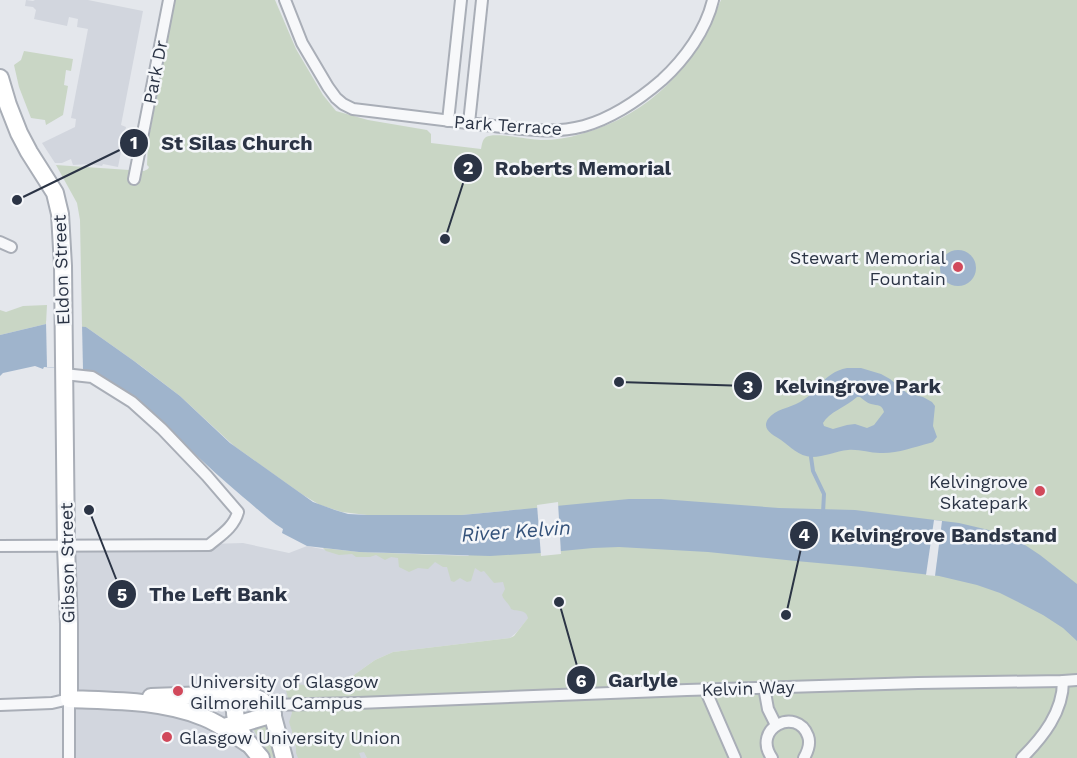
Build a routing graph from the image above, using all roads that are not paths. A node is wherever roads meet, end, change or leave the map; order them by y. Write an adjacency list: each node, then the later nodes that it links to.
1 (169, 0): 9 (street, Park Dr)
2 (285, 0): 7 (street, Park Terrace)
3 (461, 0): 7 (street)
4 (482, 0): 8 (street)
5 (713, 0): 8 (street, Park Terrace)
6 (0, 78): 10 (street, Eldon Street)
7 (448, 121): 8 (street, Park Terrace)
8 (469, 123)
9 (134, 179)
10 (64, 371): 12 (street, Gibson Street); 12 (street)
11 (0, 546): 12 (street)
12 (66, 546): 18 (street, Gibson Street)
13 (1077, 680): 14 (street, Kelvin Way)
14 (1063, 681): 15 (street, Kelvin Way); 31 (street)
15 (764, 687): 16 (street, Kelvin Way); 22 (street)
16 (705, 689): 21 (street, Kelvin Way); 28 (street)
17 (237, 694): 19 (street); 21 (street); 23 (street)
18 (69, 699): 19 (street); 20 (street); 25 (street, Gibson Street)
19 (117, 701): 23 (street)
20 (0, 705)
21 (270, 709): 23 (street, Kelvin Way); 27 (street)
22 (776, 725): 24 (street); 29 (street)
23 (230, 726): 26 (street)
24 (805, 755): 30 (street)
25 (69, 758)
26 (261, 758)
27 (284, 758)
28 (735, 758)
29 (772, 758)
30 (819, 758)
31 (1022, 758)

